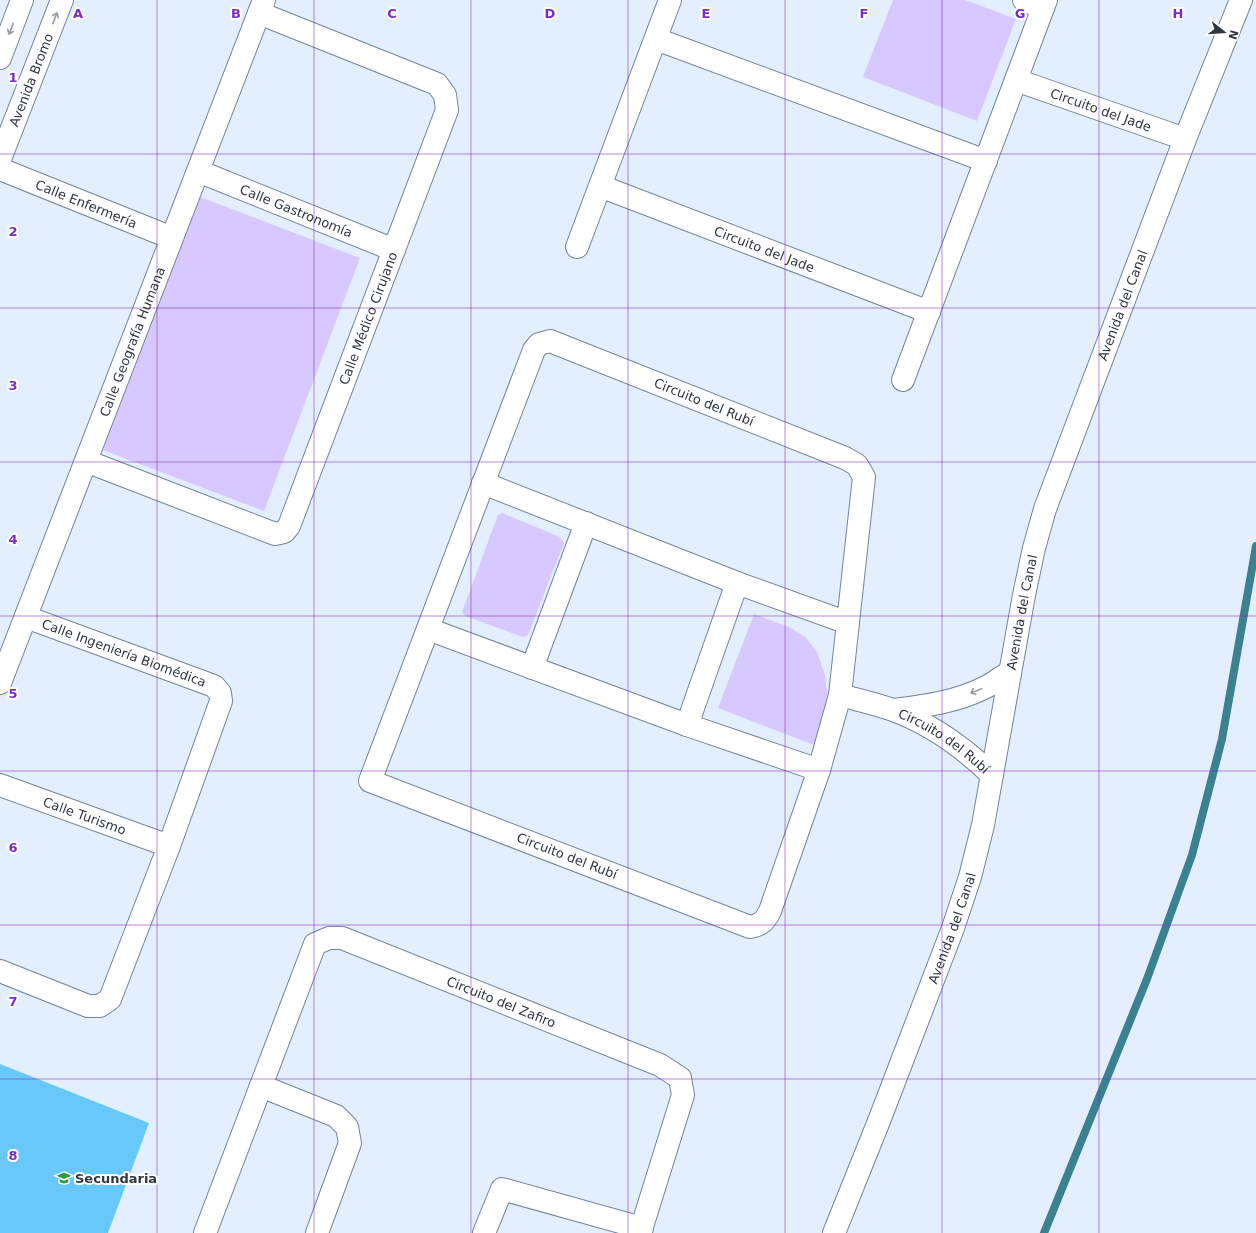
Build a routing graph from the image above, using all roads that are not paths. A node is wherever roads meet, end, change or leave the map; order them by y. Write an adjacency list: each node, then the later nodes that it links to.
1 (22, 0): 8 (street, one-way to 8)
2 (62, 0): 11 (street, Avenida Bromo, one-way to 2)
3 (670, 0): 7 (street)
4 (1241, 0): 10 (street, Avenida del Canal)
5 (1038, 3): 9 (street)
6 (262, 6): 14 (street, Calle Geografía Humana); 18 (street, Calle Médico Cirujano)
7 (656, 39): 12 (street); 15 (street)
8 (0, 58)
9 (1016, 80): 10 (street, Circuito del Jade); 12 (street)
10 (1185, 139): 29 (street, Avenida del Canal)
11 (0, 159)
12 (986, 161): 19 (street)
13 (0, 169): 16 (street, Calle Enfermería)
14 (198, 171): 16 (street, Calle Geografía Humana); 18 (street, Calle Gastronomía)
15 (600, 186): 17 (street); 19 (street, Circuito del Jade)
16 (172, 238): 21 (street, Calle Geografía Humana)
17 (577, 246)
18 (394, 250): 21 (street, Calle Médico Cirujano)
19 (929, 312): 20 (street)
20 (903, 380)
21 (86, 461): 25 (street, Calle Geografía Humana)
22 (483, 483): 23 (street); 26 (street, Circuito del Rubí); 27 (street, Circuito del Rubí)
23 (586, 523): 24 (street); 28 (street)
24 (737, 583): 26 (street); 33 (street)
25 (26, 617): 30 (street, Calle Geografía Humana); 37 (street, Calle Ingeniería Biomédica)
26 (848, 623): 31 (street, Circuito del Rubí)
27 (428, 629): 28 (street); 34 (street, Circuito del Rubí)
28 (532, 668): 33 (street)
29 (1010, 672): 32 (street, Circuito del Rubí, one-way to 32); 35 (street, Avenida del Canal)
30 (0, 683)
31 (840, 695): 32 (street, Circuito del Rubí); 34 (street, Circuito del Rubí)
32 (893, 710): 35 (street, Circuito del Rubí)
33 (687, 725): 34 (street)
34 (819, 770)
35 (992, 775): 44 (street, Avenida del Canal)
36 (0, 785): 37 (street, Calle Turismo)
37 (169, 846): 38 (street)
38 (0, 971)
39 (261, 1086): 40 (street, Circuito del Zafiro); 41 (street, Circuito del Zafiro); 42 (street)
40 (641, 1230): 43 (street, Circuito del Zafiro)
41 (205, 1233)
42 (317, 1233)
43 (484, 1233)
44 (834, 1233)

